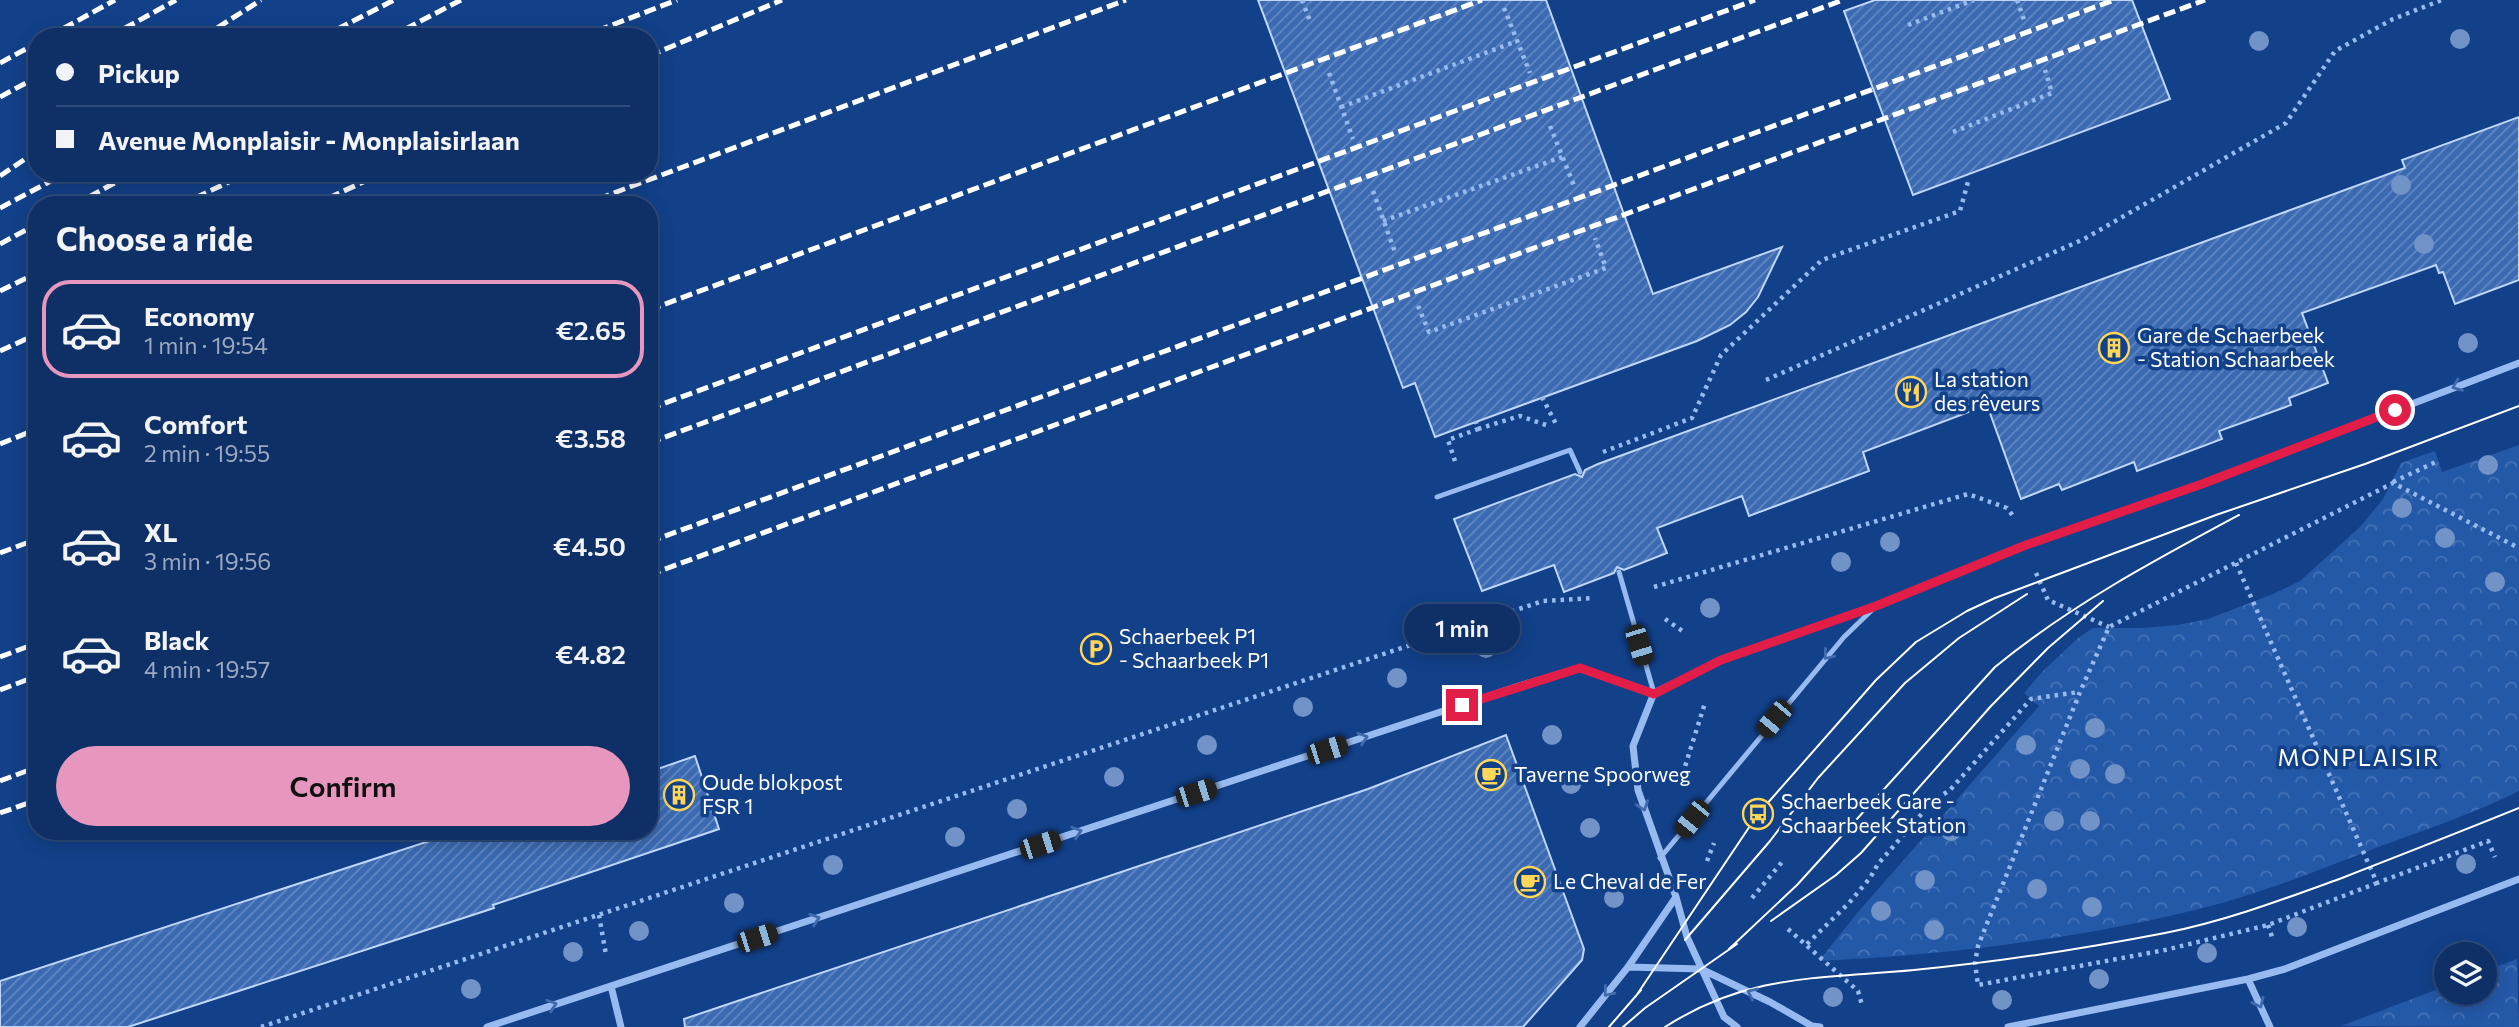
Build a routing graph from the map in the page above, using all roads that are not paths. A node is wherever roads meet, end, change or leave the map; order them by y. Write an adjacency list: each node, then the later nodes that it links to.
1 (2519, 363): 5 (street, one-way to 5)
2 (1580, 472): 3 (lane)
3 (1437, 497)
4 (1619, 572): 6 (lane)
5 (1876, 606): 6 (street); 7 (lane, one-way to 7)
6 (1654, 694): 7 (street, one-way to 7); 13 (street, one-way to 6)
7 (1660, 858): 9 (street)
8 (2519, 879): 12 (street)
9 (1676, 897): 10 (street); 11 (street)
10 (1629, 967): 11 (street); 16 (street, one-way to 16)
11 (1701, 969): 17 (street); 18 (street, one-way to 11)
12 (2248, 979): 19 (street); 20 (street, one-way to 20)
13 (611, 986): 14 (street, one-way to 13); 15 (street)
14 (487, 1027)
15 (621, 1027)
16 (1580, 1027)
17 (1737, 1027)
18 (1814, 1027)
19 (2008, 1027)
20 (2270, 1027)

